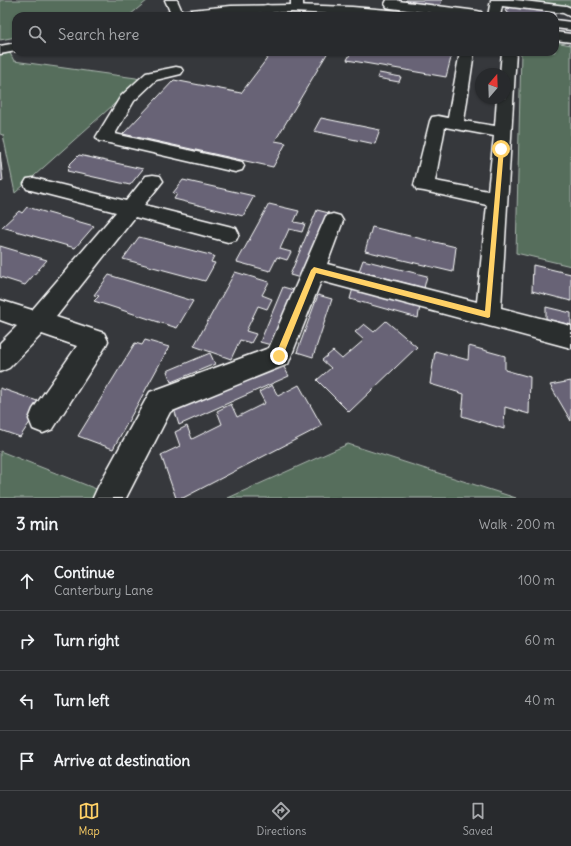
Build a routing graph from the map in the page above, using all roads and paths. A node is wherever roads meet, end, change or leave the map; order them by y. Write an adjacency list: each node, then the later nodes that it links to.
1 (171, 0): 5 (street)
2 (393, 0): 8 (street)
3 (462, 0): 8 (street)
4 (297, 4): 6 (street); 7 (street)
5 (174, 12)
6 (269, 12)
7 (362, 12)
8 (459, 12)
9 (495, 12): 10 (street)
10 (571, 13)
11 (559, 24): 12 (street)
12 (571, 26)
13 (559, 36): 14 (street)
14 (571, 38)
15 (12, 48): 16 (street)
16 (0, 50)
17 (467, 56): 20 (street)
18 (510, 56): 21 (street)
19 (176, 71): 22 (street)
20 (455, 124): 21 (street); 25 (street)
21 (503, 133): 25 (street)
22 (235, 166)
23 (153, 181): 26 (street)
24 (34, 184): 26 (street)
25 (497, 200): 31 (street)
26 (130, 209): 28 (street); 32 (street)
27 (333, 221): 29 (street)
28 (228, 234)
29 (314, 270): 31 (street); 36 (street)
30 (0, 310): 32 (street)
31 (488, 315): 33 (street)
32 (37, 323): 34 (street); 35 (street)
33 (571, 337)
34 (0, 360)
35 (43, 419)
36 (109, 498)

